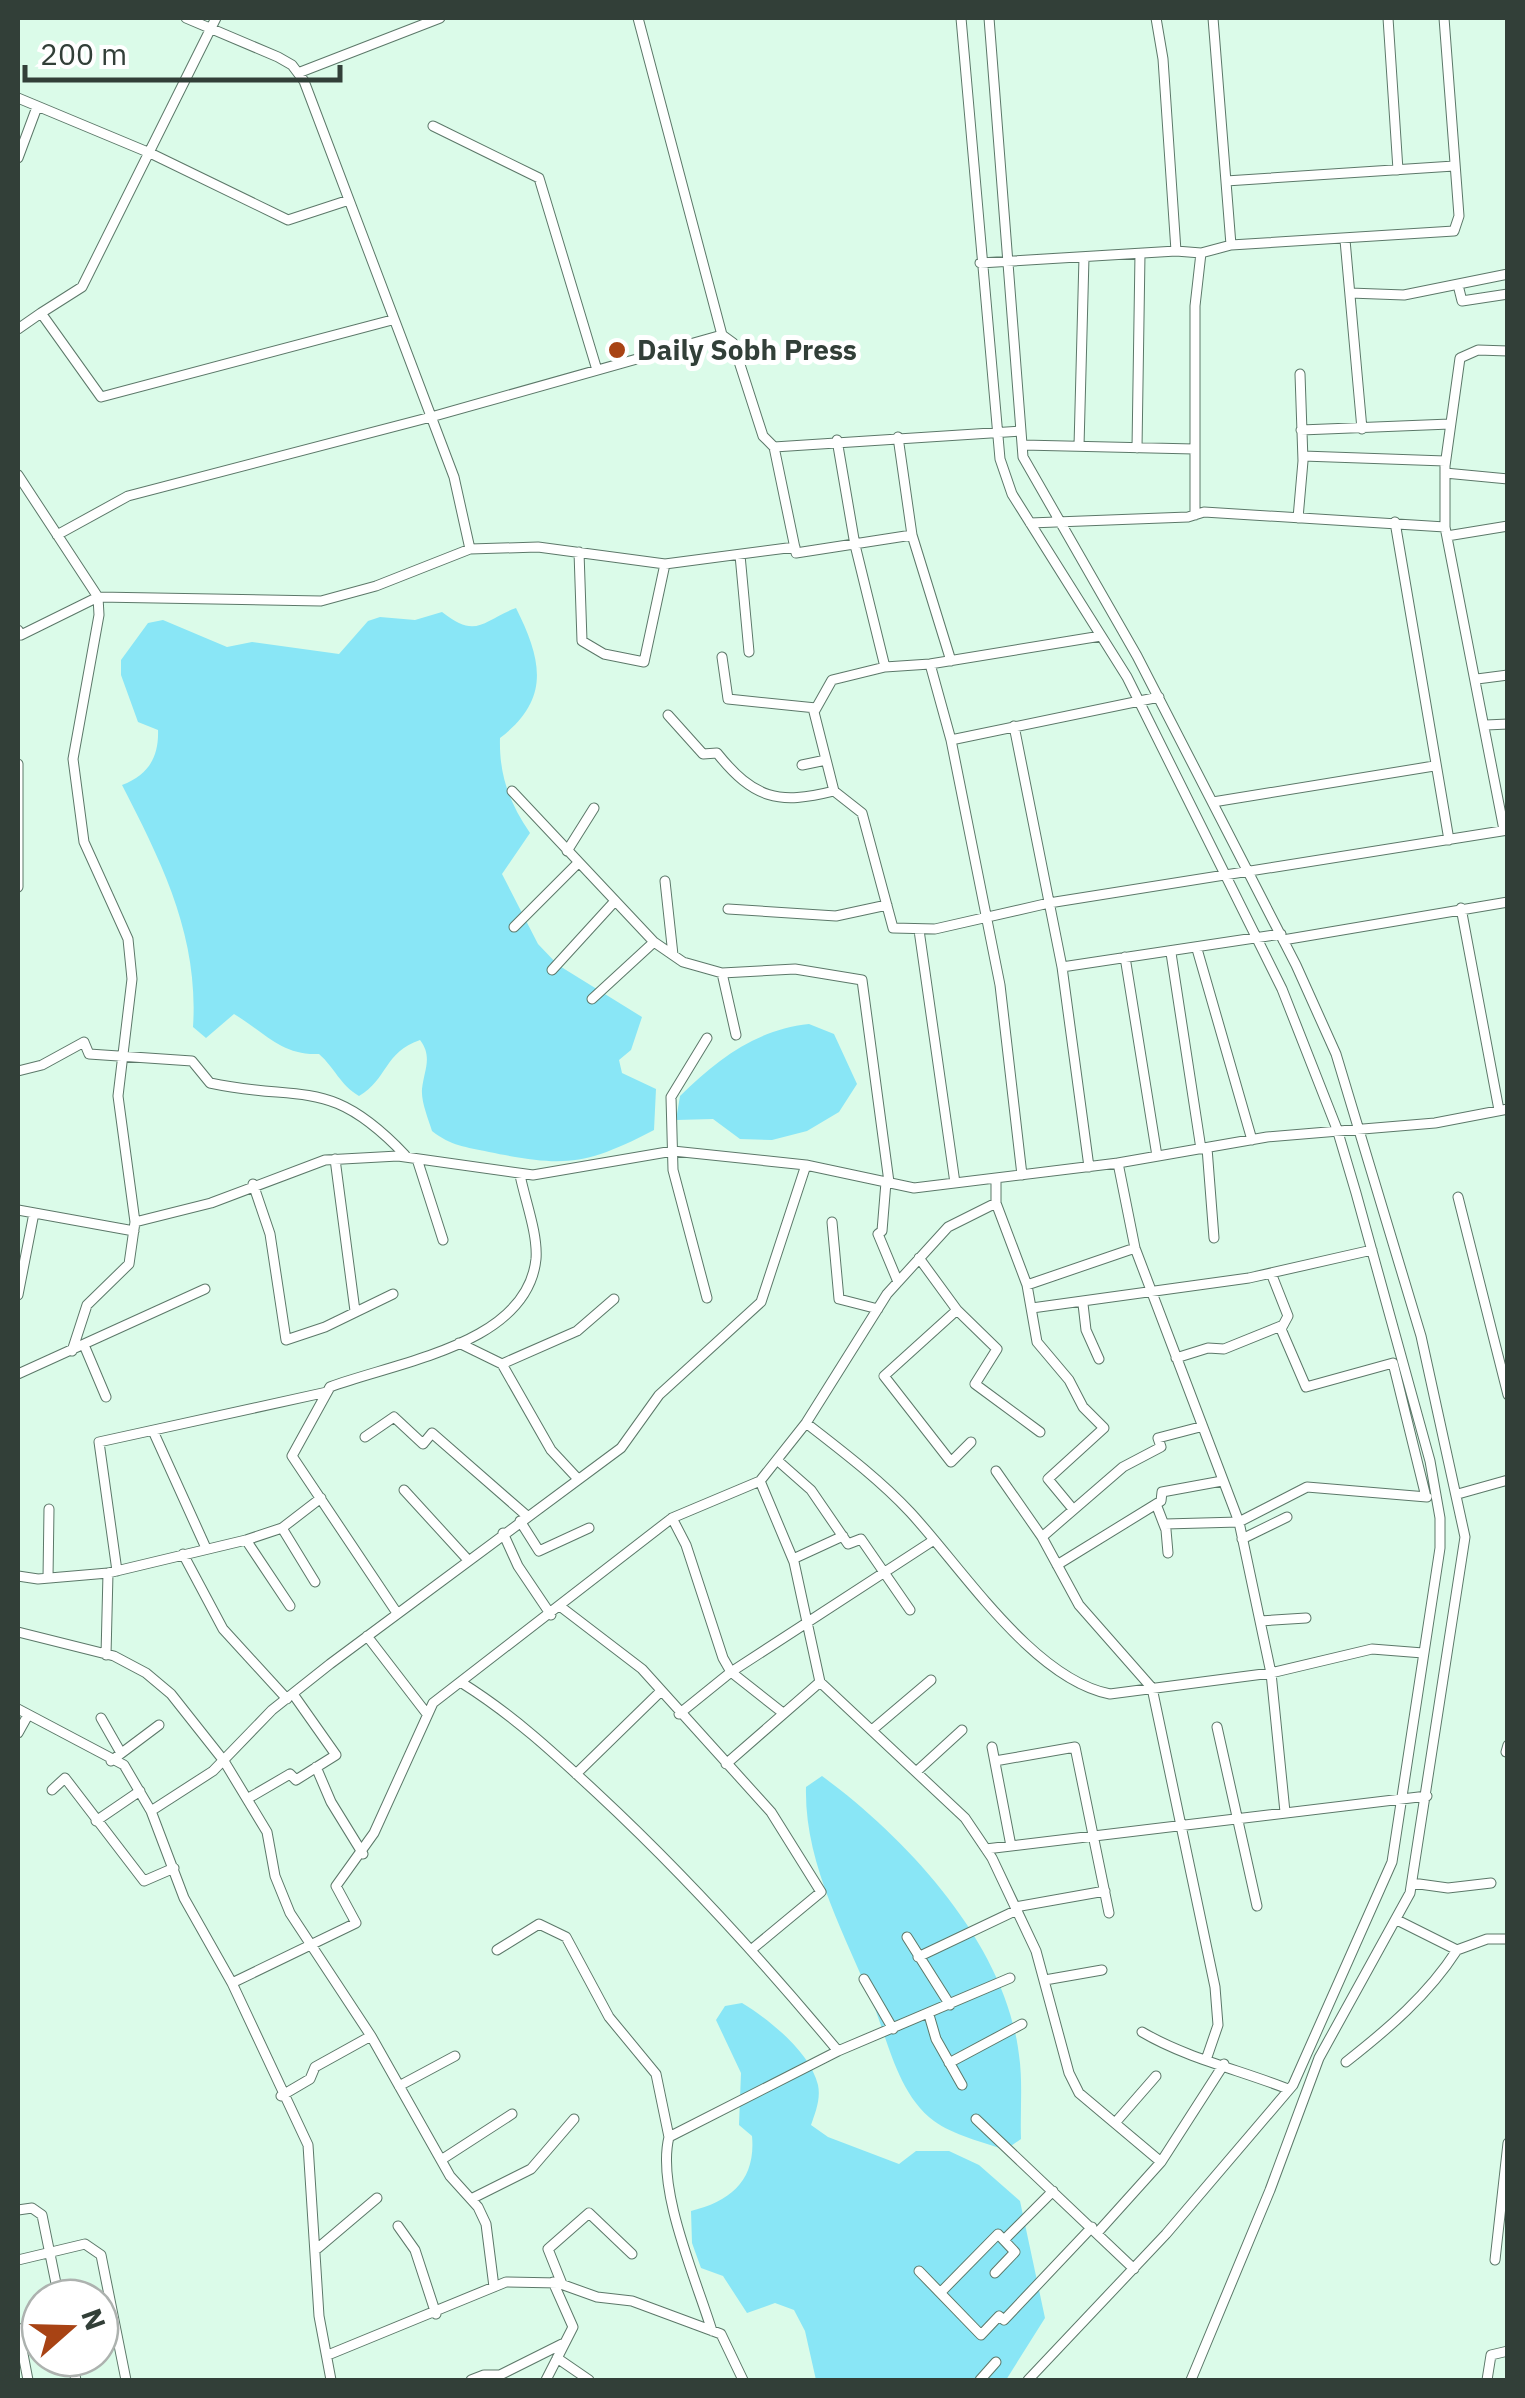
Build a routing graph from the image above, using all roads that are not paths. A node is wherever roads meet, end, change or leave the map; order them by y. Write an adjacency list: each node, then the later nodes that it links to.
1 (186, 18): 11 (street)
2 (216, 18): 11 (street)
3 (440, 18): 12 (street)
4 (638, 18): 37 (street)
5 (961, 18): 29 (street)
6 (989, 18): 28 (street)
7 (1156, 18): 24 (street)
8 (1213, 18): 20 (street)
9 (1388, 18): 19 (street)
10 (1444, 18): 18 (street)
11 (211, 29): 12 (street); 16 (street)
12 (298, 73): 21 (street)
13 (18, 98): 14 (street)
14 (38, 106): 16 (street); 17 (street)
15 (432, 126): 39 (street)
16 (150, 153): 21 (street); 34 (street)
17 (18, 158)
18 (1454, 166): 19 (street); 22 (street)
19 (1398, 170): 20 (street)
20 (1226, 181): 23 (street)
21 (346, 201): 35 (street)
22 (1345, 240): 23 (street); 32 (street)
23 (1231, 244): 25 (street)
24 (1176, 251): 25 (street); 26 (street)
25 (1200, 253): 53 (street)
26 (1140, 254): 27 (street); 52 (street)
27 (1084, 258): 28 (street); 50 (street)
28 (1008, 262): 29 (street); 46 (street)
29 (980, 263): 45 (street)
30 (1508, 274): 31 (street)
31 (1458, 285): 32 (street); 33 (street)
32 (1350, 293): 44 (street)
33 (1508, 294)
34 (40, 313): 35 (street); 36 (street)
35 (392, 320): 41 (street)
36 (18, 329)
37 (722, 334): 39 (street); 51 (street)
38 (1508, 351): 42 (street)
39 (597, 370): 41 (street)
40 (1300, 374): 43 (street)
41 (431, 418): 66 (street); 70 (street)
42 (1450, 424): 44 (street); 55 (street)
43 (1301, 430): 44 (street); 54 (street)
44 (1362, 430)
45 (996, 431): 46 (street); 47 (street); 63 (street)
46 (1022, 431): 49 (street)
47 (898, 437): 48 (street); 67 (street)
48 (837, 440): 51 (street); 68 (street)
49 (1022, 445): 50 (street); 61 (street)
50 (1080, 446): 52 (street)
51 (774, 447): 69 (street)
52 (1137, 448): 53 (street)
53 (1194, 449): 59 (street)
54 (1302, 456): 55 (street); 60 (street)
55 (1446, 462): 56 (street)
56 (1445, 474): 58 (street); 65 (street)
57 (18, 475): 66 (street)
58 (1508, 478)
59 (1196, 514): 60 (street); 61 (street)
60 (1298, 518): 62 (street)
61 (1058, 521): 63 (street); 84 (street)
62 (1394, 522): 65 (street); 97 (street)
63 (1030, 523): 76 (street)
64 (1508, 526): 65 (street)
65 (1446, 531): 83 (street)
66 (57, 535): 74 (street)
67 (912, 535): 68 (street); 79 (street)
68 (855, 546): 69 (street); 81 (street)
69 (795, 547): 72 (street)
70 (470, 548): 71 (street); 74 (street)
71 (579, 552): 73 (street); 73 (street)
72 (740, 554): 73 (street); 77 (street)
73 (664, 564)
74 (98, 597): 75 (street); 132 (street)
75 (18, 630)
76 (1102, 636): 79 (street); 85 (street)
77 (749, 652)
78 (722, 657): 86 (street)
79 (951, 661): 80 (street)
80 (930, 664): 81 (street); 91 (street)
81 (885, 666): 86 (street)
82 (1508, 674): 83 (street)
83 (1477, 679): 88 (street)
84 (1158, 697): 85 (street); 92 (street)
85 (1138, 701): 90 (street); 93 (street)
86 (816, 708): 94 (street)
87 (668, 715): 99 (street)
88 (1486, 724): 89 (street); 102 (street)
89 (1508, 724)
90 (1014, 726): 91 (street); 112 (street)
91 (951, 740): 116 (street)
92 (1183, 744): 93 (street); 100 (street)
93 (1162, 751): 107 (street)
94 (826, 760): 96 (street); 99 (street)
95 (18, 764): 109 (street)
96 (802, 765)
97 (1434, 766): 100 (street); 103 (street)
98 (512, 791): 104 (street)
99 (834, 791): 113 (street)
100 (1213, 802): 106 (street)
101 (594, 808): 104 (street)
102 (1506, 830): 103 (street)
103 (1449, 840): 106 (street)
104 (567, 851): 105 (street)
105 (578, 863): 110 (street); 117 (street)
106 (1250, 872): 107 (street); 119 (street)
107 (1226, 876): 112 (street); 120 (street)
108 (666, 880): 124 (street)
109 (18, 887)
110 (614, 901): 121 (street); 127 (street)
111 (1508, 902): 114 (street)
112 (1048, 903): 116 (street); 126 (street)
113 (887, 906): 115 (street); 118 (street)
114 (1462, 908): 119 (street); 134 (street)
115 (728, 909)
116 (984, 916): 118 (street); 147 (street)
117 (514, 927)
118 (919, 930): 150 (street)
119 (1282, 937): 120 (street); 135 (street)
120 (1258, 938): 122 (street); 136 (street)
121 (654, 942): 124 (street); 129 (street)
122 (1197, 949): 123 (street); 137 (street)
123 (1171, 953): 125 (street); 138 (street)
124 (673, 955): 128 (street)
125 (1124, 957): 126 (street); 140 (street)
126 (1062, 967): 145 (street)
127 (552, 970)
128 (722, 973): 130 (street); 149 (street)
129 (592, 1000)
130 (736, 1036)
131 (706, 1038): 139 (street)
132 (120, 1055): 133 (street); 141 (street); 157 (street)
133 (18, 1071)
134 (1503, 1110): 135 (street)
135 (1361, 1126): 136 (street); 203 (street)
136 (1337, 1129): 137 (street); 163 (street)
137 (1252, 1140): 138 (street)
138 (1204, 1148): 140 (street); 159 (street)
139 (673, 1151): 144 (street); 146 (street); 172 (street)
140 (1157, 1156): 143 (street)
141 (412, 1158): 142 (street); 146 (street); 161 (street)
142 (335, 1160): 151 (street); 178 (street)
143 (1118, 1163): 145 (street); 162 (street)
144 (806, 1165): 149 (street); 198 (street)
145 (1089, 1166): 147 (street)
146 (520, 1175): 180 (street)
147 (1022, 1175): 148 (street)
148 (996, 1178): 150 (street); 153 (street)
149 (888, 1182): 150 (street); 166 (street)
150 (955, 1183)
151 (254, 1184): 157 (street); 178 (street)
152 (1458, 1198): 188 (street)
153 (996, 1203): 164 (street); 167 (street)
154 (18, 1210): 155 (street)
155 (34, 1213): 157 (street); 160 (street)
156 (832, 1222): 176 (street)
157 (135, 1227): 182 (street)
158 (18, 1238): 160 (street)
159 (1214, 1238)
160 (30, 1240): 170 (street)
161 (443, 1240)
162 (1135, 1248): 167 (street); 169 (street)
163 (1372, 1250): 165 (street); 204 (street)
164 (919, 1258): 166 (street); 177 (street)
165 (1272, 1273): 169 (street); 179 (street)
166 (898, 1282): 176 (street)
167 (1027, 1284): 175 (street)
168 (205, 1289): 181 (street)
169 (1152, 1292): 174 (street); 183 (street)
170 (18, 1294)
171 (393, 1294): 178 (street)
172 (708, 1298)
173 (614, 1299): 185 (street)
174 (1083, 1304): 175 (street); 184 (street)
175 (1032, 1308): 207 (street)
176 (878, 1309): 190 (street)
177 (957, 1310): 193 (street); 195 (street)
178 (355, 1311)
179 (1280, 1326): 183 (street); 204 (street)
180 (459, 1343): 185 (street); 187 (street)
181 (84, 1345): 182 (street); 189 (street)
182 (72, 1351): 186 (street)
183 (1176, 1358): 191 (street)
184 (1098, 1359)
185 (502, 1364): 198 (street)
186 (18, 1374)
187 (327, 1392): 192 (street); 205 (street)
188 (1508, 1395)
189 (106, 1397)
190 (806, 1422): 196 (street); 220 (street)
191 (1200, 1427): 201 (street); 207 (street)
192 (153, 1431): 222 (street); 228 (street)
193 (1040, 1432)
194 (365, 1438): 211 (street)
195 (971, 1442)
196 (776, 1460): 200 (street); 217 (street)
197 (996, 1471): 218 (street)
198 (578, 1479): 211 (street)
199 (1508, 1480): 203 (street)
200 (760, 1481): 210 (street); 225 (street)
201 (1222, 1481): 206 (street); 212 (street)
202 (404, 1490): 226 (street)
203 (1458, 1494): 276 (street)
204 (1431, 1496): 212 (street); 243 (street)
205 (321, 1498): 214 (street); 236 (street)
206 (1156, 1504): 213 (street); 227 (street)
207 (1072, 1508): 218 (street)
208 (50, 1509): 231 (street)
209 (1287, 1516): 221 (street)
210 (672, 1518): 234 (street); 245 (street)
211 (523, 1519): 215 (street); 216 (street)
212 (1239, 1522): 213 (street); 221 (street)
213 (1164, 1524): 224 (street)
214 (282, 1528): 219 (street); 232 (street)
215 (590, 1528)
216 (503, 1534): 226 (street); 237 (street)
217 (843, 1536): 225 (street); 229 (street)
218 (1042, 1537): 227 (street)
219 (246, 1540): 222 (street); 233 (street)
220 (934, 1540): 229 (street); 250 (street)
221 (1242, 1540): 239 (street)
222 (206, 1548): 223 (street)
223 (183, 1554): 228 (street); 252 (street)
224 (1168, 1554)
225 (793, 1559): 240 (street)
226 (468, 1560): 236 (street)
227 (1057, 1565): 250 (street)
228 (112, 1572): 231 (street); 244 (street)
229 (885, 1574): 235 (street); 240 (street)
230 (18, 1576): 231 (street)
231 (48, 1578)
232 (315, 1582)
233 (290, 1606)
234 (562, 1607): 237 (street); 251 (street)
235 (910, 1610)
236 (397, 1614): 242 (street)
237 (551, 1616): 249 (street)
238 (1306, 1618): 239 (street)
239 (1260, 1621): 246 (street)
240 (808, 1624): 245 (street); 248 (street)
241 (18, 1632): 244 (street)
242 (367, 1636): 252 (street); 254 (street)
243 (1423, 1653): 246 (street); 275 (street)
244 (106, 1655): 267 (street)
245 (731, 1672): 255 (street); 256 (street)
246 (1271, 1673): 250 (street); 279 (street)
247 (931, 1680): 261 (street)
248 (820, 1682): 256 (street); 261 (street)
249 (462, 1683): 254 (street); 272 (street)
250 (1152, 1688): 282 (street)
251 (660, 1692): 255 (street); 272 (street)
252 (290, 1696): 267 (street); 270 (street)
253 (18, 1710): 257 (street)
254 (427, 1714): 286 (street)
255 (679, 1714): 269 (street)
256 (783, 1714): 269 (street)
257 (28, 1715): 263 (street); 266 (street)
258 (101, 1718): 265 (street)
259 (160, 1725): 265 (street)
260 (1218, 1727): 280 (street)
261 (872, 1730): 271 (street)
262 (962, 1730): 271 (street)
263 (18, 1733)
264 (992, 1747): 268 (street)
265 (121, 1753): 266 (street)
266 (111, 1761): 274 (street)
267 (224, 1761): 277 (street); 278 (street)
268 (995, 1761): 283 (street); 284 (street)
269 (726, 1764): 299 (street)
270 (316, 1767): 277 (street); 286 (street)
271 (916, 1772): 285 (street)
272 (576, 1774): 299 (street)
273 (52, 1790): 281 (street)
274 (140, 1791): 278 (street); 281 (street)
275 (1402, 1796): 276 (street); 279 (street); 322 (street)
276 (1426, 1796): 288 (street)
277 (247, 1799): 297 (street)
278 (150, 1811): 287 (street)
279 (1285, 1812): 280 (street)
280 (1236, 1818): 282 (street); 291 (street)
281 (96, 1822): 287 (street)
282 (1182, 1825): 283 (street); 315 (street)
283 (1096, 1835): 284 (street); 290 (street)
284 (1011, 1846): 285 (street)
285 (986, 1849): 292 (street)
286 (362, 1854): 297 (street)
287 (174, 1868): 306 (street)
288 (1412, 1882): 289 (street); 294 (street)
289 (1491, 1883)
290 (1105, 1891): 292 (street); 293 (street)
291 (1256, 1906)
292 (1016, 1909): 301 (street); 305 (street)
293 (1108, 1913)
294 (1396, 1920): 300 (street); 323 (street)
295 (907, 1936): 301 (street)
296 (1508, 1939): 300 (street)
297 (312, 1944): 306 (street); 312 (street)
298 (497, 1950): 329 (street)
299 (751, 1950): 313 (street)
300 (1457, 1950): 316 (street)
301 (918, 1957): 307 (street)
302 (1102, 1970): 305 (street)
303 (1010, 1978): 307 (street)
304 (864, 1979): 310 (street)
305 (1045, 1980): 328 (street)
306 (232, 1984): 324 (street)
307 (950, 2005): 308 (street)
308 (929, 2015): 310 (street); 317 (street)
309 (1022, 2024): 317 (street)
310 (893, 2029): 313 (street)
311 (1142, 2032): 315 (street)
312 (370, 2036): 321 (street); 324 (street)
313 (838, 2051): 329 (street)
314 (455, 2056): 321 (street)
315 (1208, 2057): 318 (street)
316 (1346, 2062)
317 (949, 2064): 320 (street)
318 (1224, 2064): 322 (street); 332 (street)
319 (1156, 2076): 328 (street)
320 (962, 2085)
321 (399, 2086): 331 (street)
322 (1291, 2087): 323 (street); 345 (street)
323 (1304, 2092): 371 (street)
324 (282, 2096): 340 (street)
325 (512, 2114): 331 (street)
326 (574, 2118): 335 (street)
327 (976, 2119): 333 (street)
328 (1115, 2123): 332 (street)
329 (669, 2137): 355 (street)
330 (1508, 2143): 344 (street)
331 (441, 2160): 335 (street)
332 (1162, 2162): 338 (street)
333 (1054, 2191): 338 (street); 339 (street)
334 (377, 2198): 340 (street)
335 (471, 2199): 351 (street)
336 (18, 2210): 341 (street)
337 (398, 2226): 353 (street)
338 (1095, 2229): 345 (street); 352 (street)
339 (1005, 2238): 347 (street); 352 (street)
340 (318, 2248): 359 (street)
341 (50, 2252): 343 (street); 348 (street); 349 (street)
342 (632, 2254): 350 (street)
343 (18, 2260)
344 (1495, 2260)
345 (1134, 2268): 370 (street)
346 (919, 2271): 352 (street)
347 (995, 2273)
348 (55, 2278)
349 (105, 2278)
350 (558, 2283): 351 (street); 355 (street); 356 (street)
351 (494, 2287): 353 (street)
352 (941, 2292)
353 (436, 2314): 359 (street)
354 (18, 2328): 362 (street)
355 (712, 2331): 368 (street)
356 (565, 2343): 360 (street); 365 (street)
357 (120, 2352): 363 (street)
358 (1508, 2352): 372 (street)
359 (328, 2355): 364 (street)
360 (558, 2358): 366 (street); 367 (street)
361 (996, 2362): 369 (street)
362 (28, 2380)
363 (126, 2380)
364 (331, 2380)
365 (471, 2380)
366 (546, 2380)
367 (589, 2380)
368 (744, 2380)
369 (980, 2380)
370 (1028, 2380)
371 (1190, 2380)
372 (1487, 2380)

